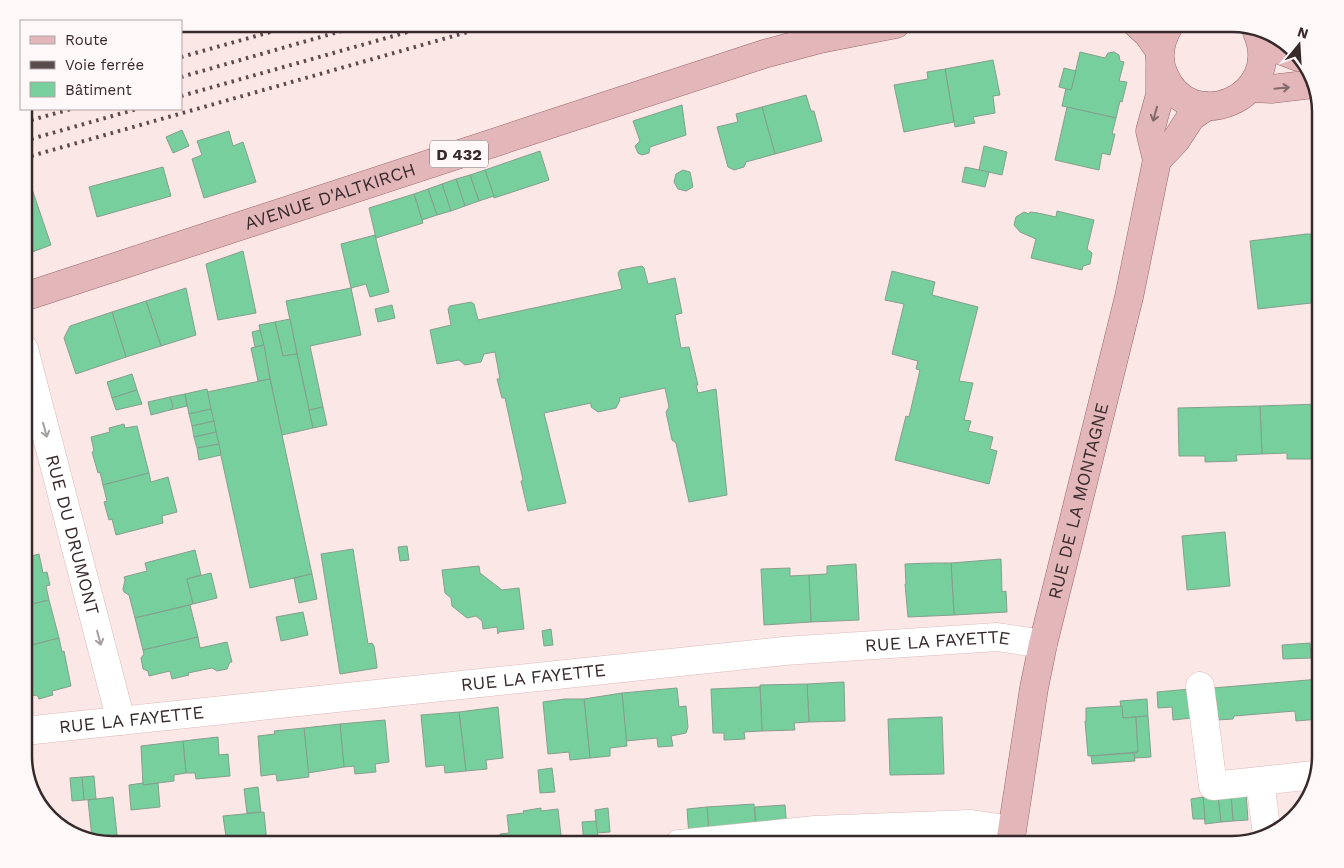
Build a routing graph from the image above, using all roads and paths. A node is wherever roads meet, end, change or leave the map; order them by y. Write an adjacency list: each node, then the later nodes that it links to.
1 (855, 32): 10 (main road, AVENUE D'ALTKIRCH / D 432)
2 (1146, 32): 5 (main road)
3 (1164, 32): 5 (main road)
4 (1260, 38): 7 (main road)
5 (1160, 58): 8 (main road); 9 (main road, RUE DE LA MONTAGNE, one-way to 9)
6 (1306, 85): 7 (main road, one-way to 6)
7 (1251, 88): 8 (main road)
8 (1207, 106): 9 (main road)
9 (1157, 160): 12 (main road, RUE DE LA MONTAGNE)
10 (33, 294)
11 (33, 383): 14 (street, RUE DU DRUMONT, one-way to 14)
12 (1043, 644): 14 (street, RUE LA FAYETTE); 21 (main road, RUE DE LA MONTAGNE)
13 (1200, 686): 17 (street)
14 (121, 720): 15 (street, RUE LA FAYETTE)
15 (33, 730)
16 (1309, 776): 17 (street)
17 (1260, 781): 18 (street)
18 (1266, 827)
19 (757, 836): 20 (street)
20 (1008, 836)
21 (1011, 836)

